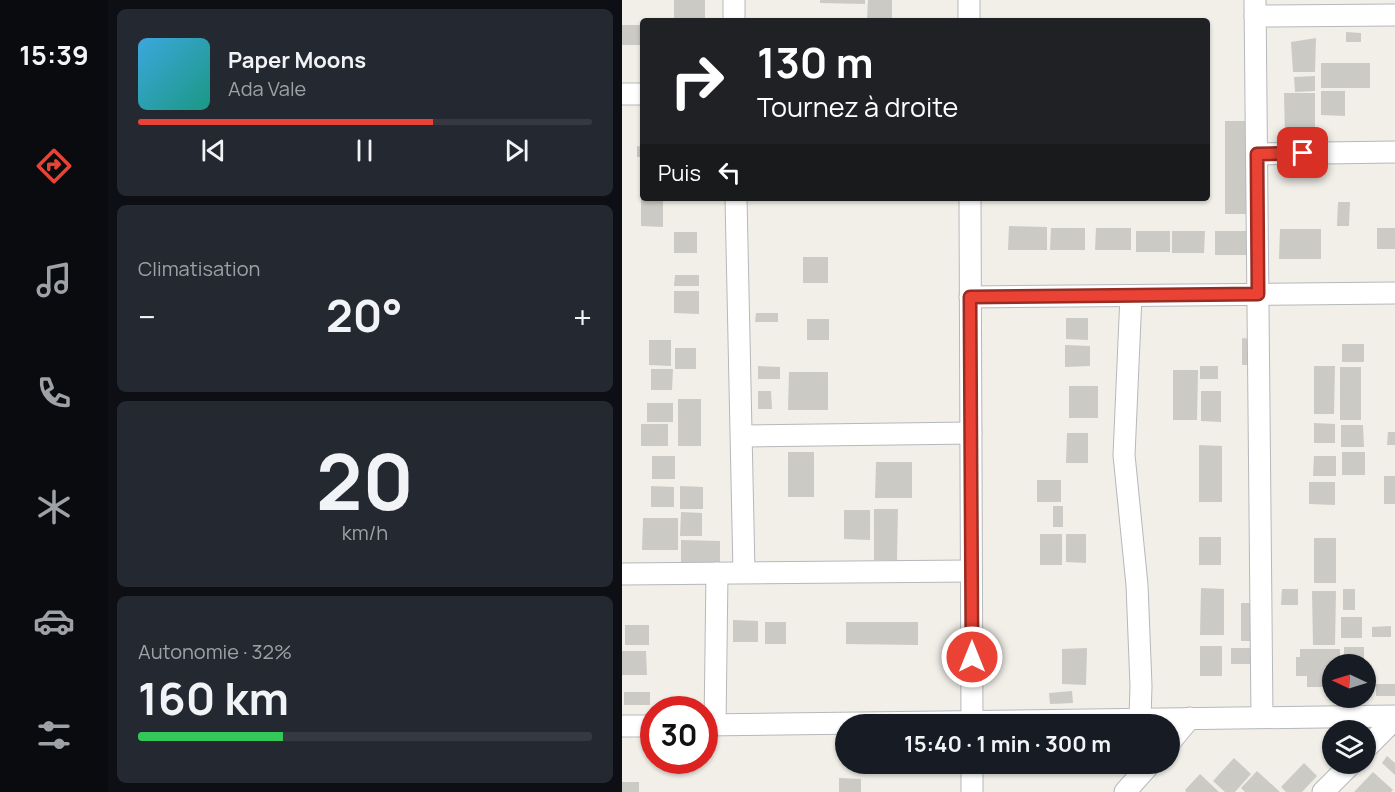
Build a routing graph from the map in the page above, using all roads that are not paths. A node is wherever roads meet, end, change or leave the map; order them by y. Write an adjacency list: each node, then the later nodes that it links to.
1 (734, 0): 4 (street)
2 (1255, 8): 3 (street); 8 (street)
3 (1394, 15)
4 (734, 18)
5 (622, 94): 6 (street)
6 (640, 94)
7 (1394, 152): 8 (street)
8 (1257, 154): 12 (street)
9 (736, 201): 16 (street)
10 (970, 201): 14 (street)
11 (1394, 292): 12 (street)
12 (1258, 294): 13 (street); 24 (street)
13 (1131, 296): 14 (street); 23 (street)
14 (970, 297): 15 (street)
15 (971, 433): 16 (street); 17 (street)
16 (742, 436): 18 (street)
17 (971, 571): 18 (street); 22 (street)
18 (744, 572): 19 (street)
19 (717, 573): 20 (street); 21 (street)
20 (622, 574)
21 (711, 696)
22 (972, 714)
23 (1140, 714)
24 (1262, 717): 25 (street); 27 (street)
25 (1394, 717): 33 (street)
26 (1180, 718): 27 (street)
27 (1190, 718): 32 (street)
28 (835, 724): 29 (street)
29 (718, 725)
30 (622, 726): 31 (street)
31 (640, 726)
32 (1180, 730)
33 (1376, 737)
34 (972, 774): 37 (street)
35 (1141, 774): 38 (street)
36 (1341, 774): 39 (street)
37 (972, 792)
38 (1125, 792)
39 (1323, 792)

